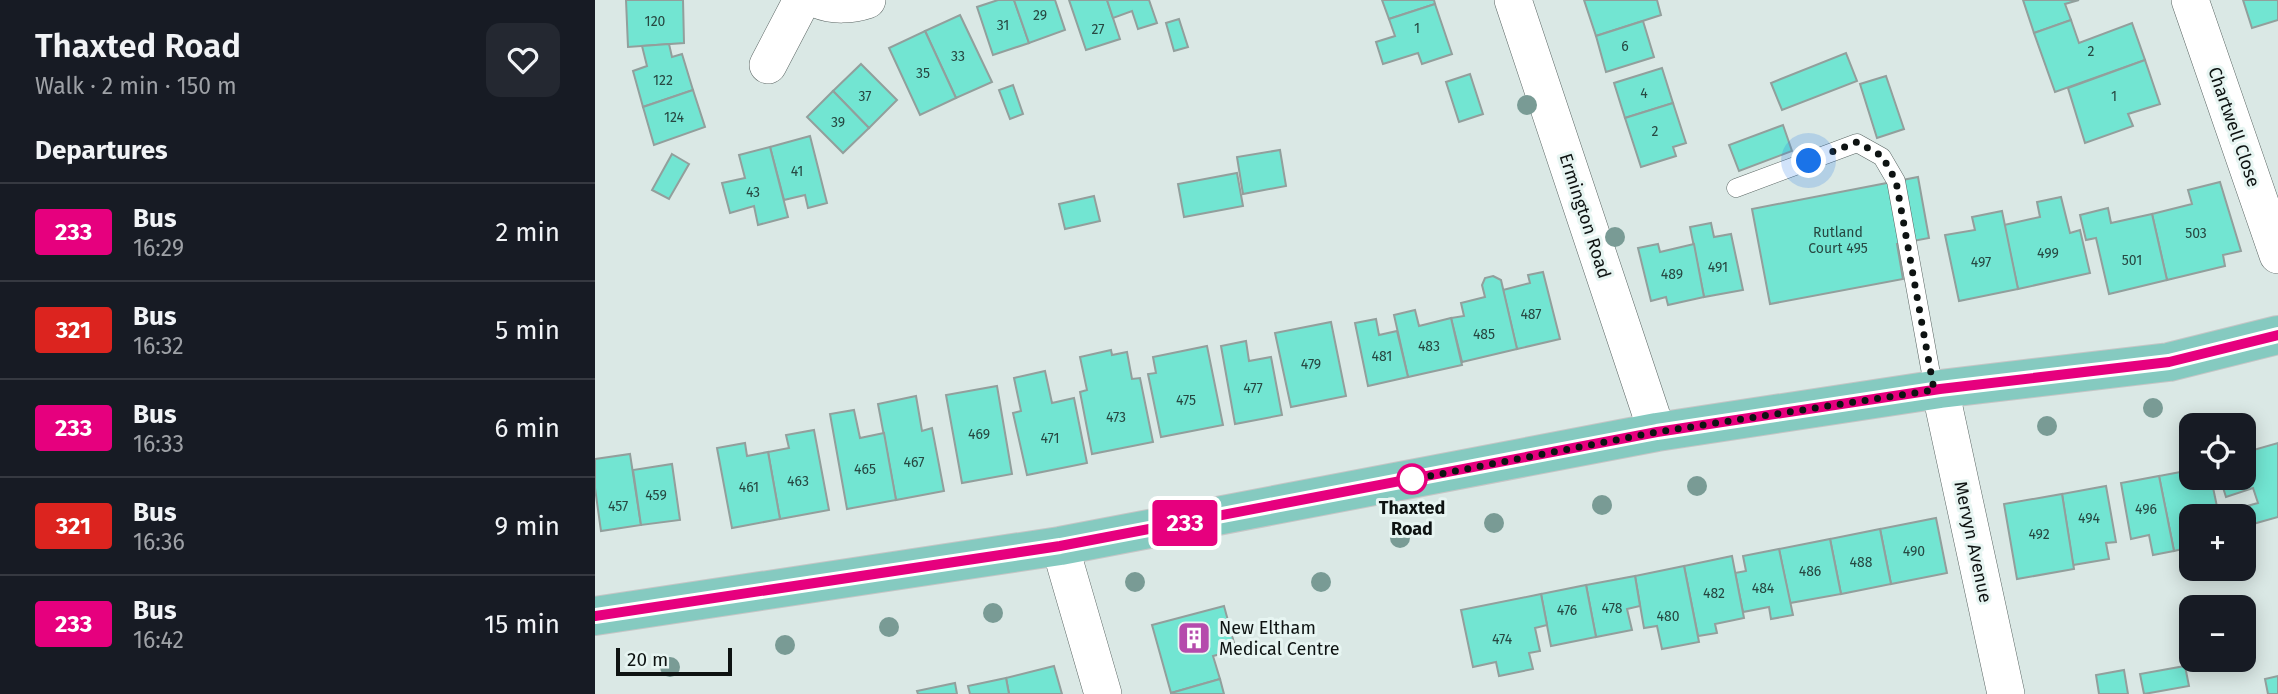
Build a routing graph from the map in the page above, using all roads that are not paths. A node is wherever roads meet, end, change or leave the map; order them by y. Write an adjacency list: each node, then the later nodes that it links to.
1 (802, 0): 6 (street)
2 (818, 0): 3 (street)
3 (867, 0)
4 (1513, 0): 11 (street, Ermington Road)
5 (2190, 0): 8 (street, Chartwell Close)
6 (768, 65)
7 (1736, 188): 10 (lane)
8 (2278, 254)
9 (2278, 335): 10 (main road)
10 (1937, 390): 11 (main road); 15 (street, Mervyn Avenue)
11 (1657, 432): 12 (main road)
12 (1060, 546): 13 (main road); 14 (street)
13 (595, 616)
14 (1103, 694)
15 (2006, 694)

